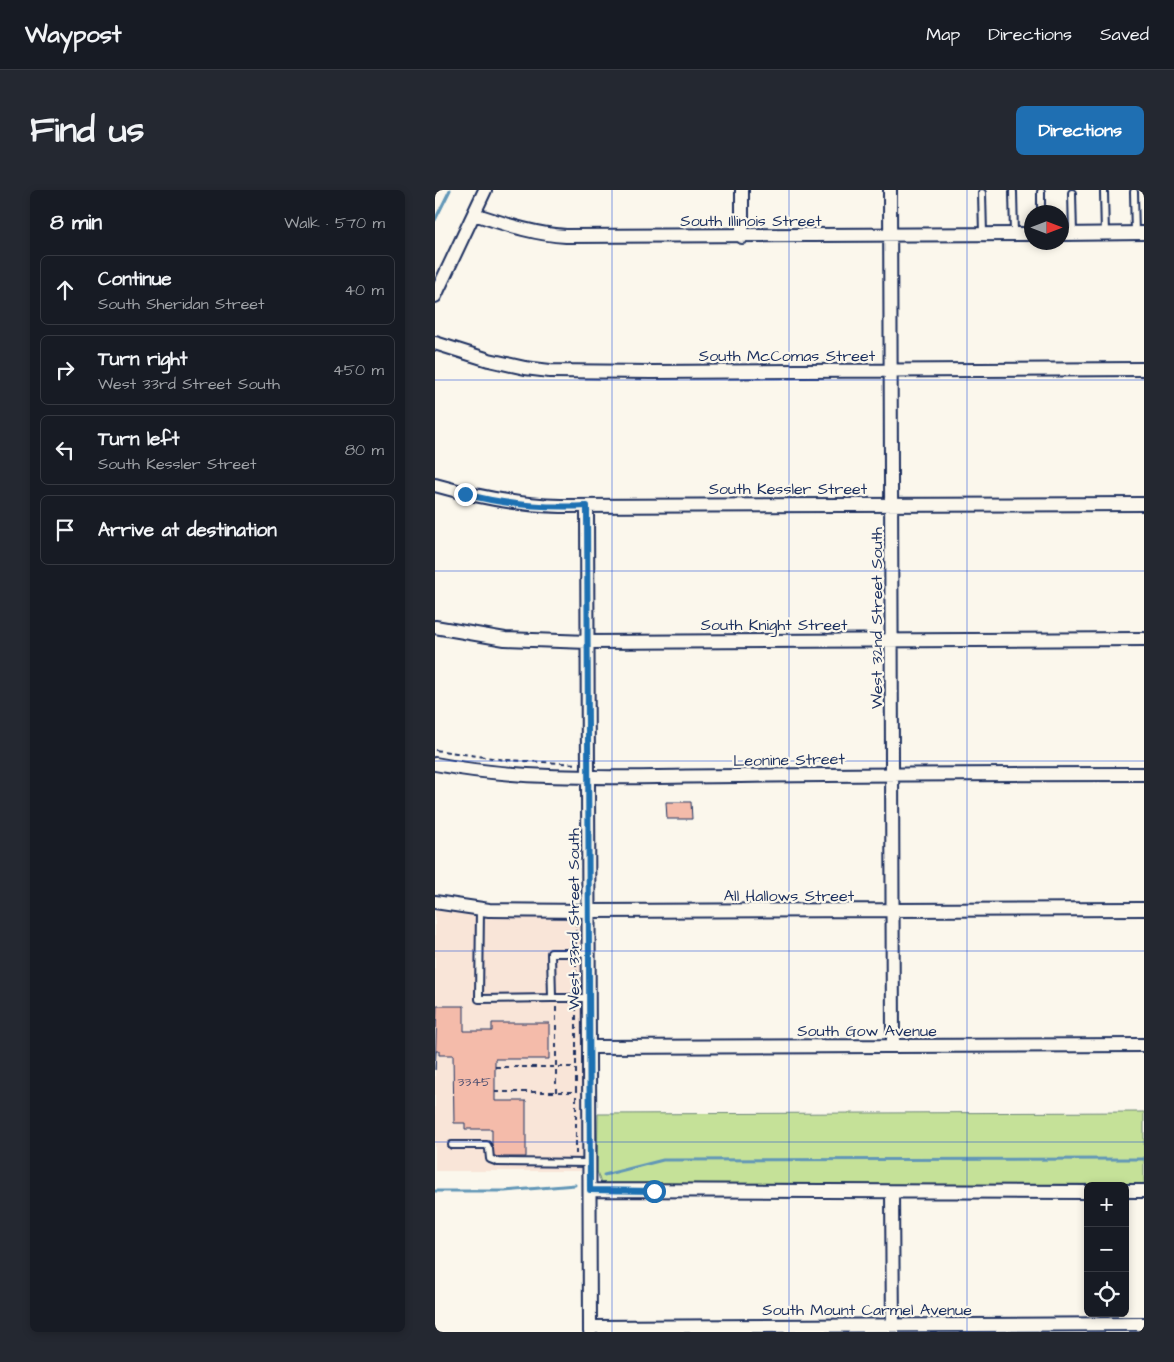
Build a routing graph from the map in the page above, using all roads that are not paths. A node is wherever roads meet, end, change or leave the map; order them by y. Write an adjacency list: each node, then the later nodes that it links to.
1 (485, 190): 11 (street)
2 (742, 190): 20 (street)
3 (890, 190): 13 (street, West 32nd Street South)
4 (1013, 192): 15 (lane)
5 (1041, 192): 10 (lane)
6 (1104, 192): 18 (lane)
7 (1134, 192): 19 (lane)
8 (982, 193): 14 (lane)
9 (1072, 193): 12 (lane)
10 (1041, 205)
11 (474, 214): 20 (street, South Illinois Street); 21 (street)
12 (1069, 218)
13 (890, 234): 14 (street, South Illinois Street); 20 (street, South Illinois Street); 24 (street, West 32nd Street South)
14 (983, 234): 15 (street, South Illinois Street)
15 (1014, 234): 16 (street, South Illinois Street)
16 (1024, 234)
17 (1069, 234): 18 (street)
18 (1105, 234): 19 (street)
19 (1139, 234)
20 (742, 237)
21 (435, 296)
22 (435, 343): 24 (street, South McComas Street)
23 (1144, 370): 24 (street, South McComas Street)
24 (891, 371): 26 (street, West 32nd Street South)
25 (435, 485): 28 (street, South Kessler Street)
26 (892, 504): 27 (street, South Kessler Street); 28 (street, South Kessler Street); 30 (street, West 32nd Street South)
27 (1144, 504)
28 (587, 506): 32 (street, West 33rd Street South)
29 (435, 627): 32 (street, South Knight Street)
30 (892, 639): 31 (street, South Knight Street); 32 (street, South Knight Street); 34 (street, West 32nd Street South)
31 (1144, 639)
32 (588, 642): 36 (street, West 33rd Street South)
33 (435, 764): 36 (street, Leonine Street)
34 (893, 774): 35 (street, Leonine Street); 36 (street, Leonine Street); 41 (street, West 32nd Street South)
35 (1144, 774)
36 (589, 777): 40 (street, West 33rd Street South)
37 (435, 902): 38 (street, All Hallows Street)
38 (480, 908): 40 (street, All Hallows Street); 43 (lane)
39 (1144, 909): 41 (street, All Hallows Street)
40 (589, 911): 41 (street, All Hallows Street); 42 (street, West 33rd Street South)
41 (892, 911): 46 (street, West 32nd Street South)
42 (589, 953): 43 (lane); 44 (street, West 33rd Street South)
43 (554, 998): 44 (lane)
44 (590, 998): 47 (street, West 33rd Street South)
45 (1144, 1045): 46 (street, South Gow Avenue)
46 (893, 1046): 47 (street, South Gow Avenue)
47 (590, 1047): 49 (street, West 33rd Street South)
48 (452, 1146): 49 (lane)
49 (590, 1163): 50 (street, West 33rd Street South)
50 (590, 1190): 51 (street); 56 (street, West 33rd Street South)
51 (892, 1192): 52 (street); 57 (street)
52 (1084, 1192)
53 (1129, 1192): 54 (street)
54 (1144, 1192)
55 (1144, 1324): 57 (street, South Mount Carmel Avenue)
56 (590, 1329): 57 (street, South Mount Carmel Avenue)
57 (893, 1329)

